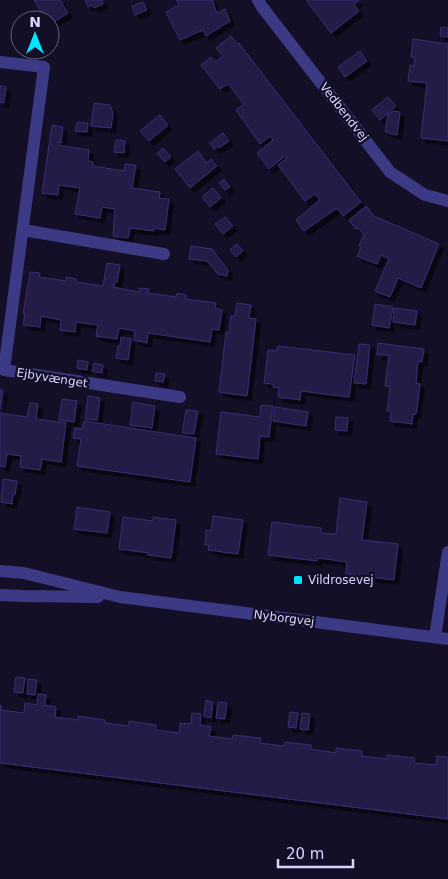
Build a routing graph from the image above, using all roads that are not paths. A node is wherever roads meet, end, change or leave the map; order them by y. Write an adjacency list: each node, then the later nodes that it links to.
1 (258, 0): 3 (street, Vedbendvej)
2 (0, 62): 4 (street, Ejbyvænget)
3 (448, 201)
4 (23, 230): 5 (street); 6 (street, Ejbyvænget)
5 (164, 254)
6 (180, 397)
7 (448, 552): 11 (street)
8 (0, 571): 10 (street, Nyborgvej)
9 (0, 594): 10 (street, Nyborgvej)
10 (120, 597): 11 (street, Nyborgvej)
11 (435, 637): 12 (street, Nyborgvej)
12 (448, 639)

